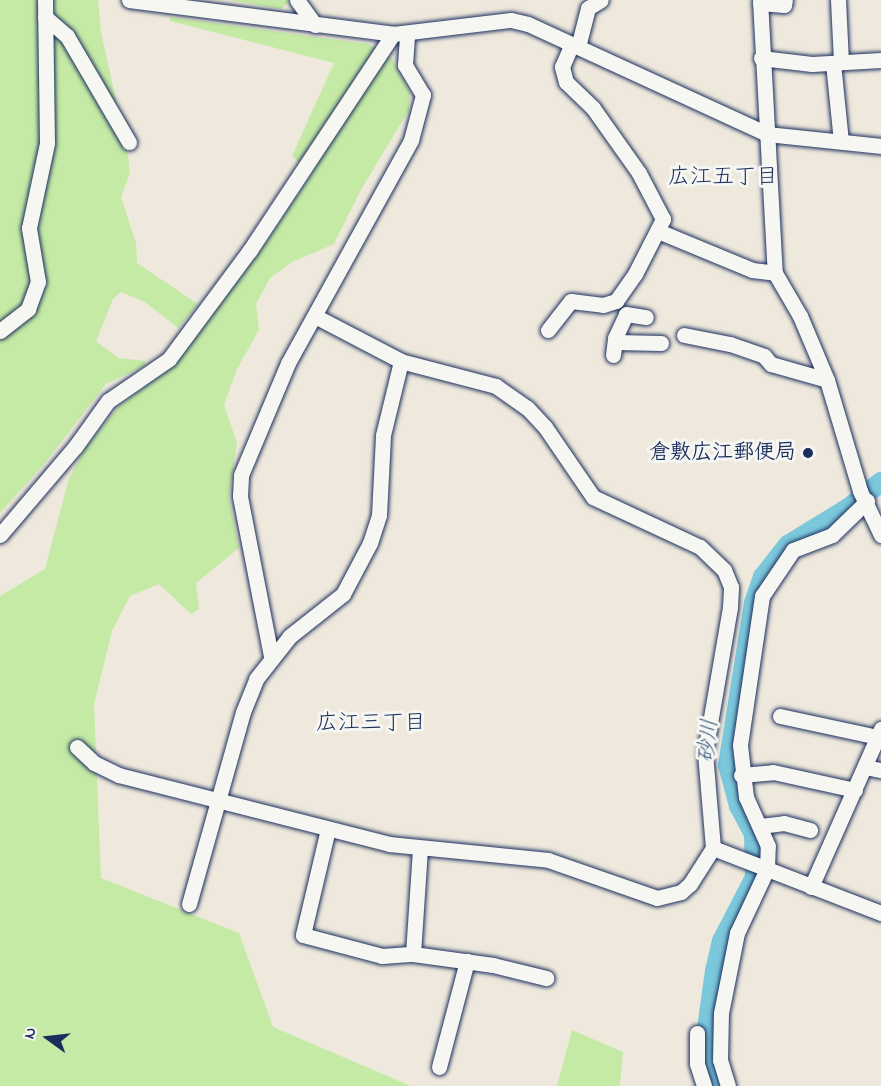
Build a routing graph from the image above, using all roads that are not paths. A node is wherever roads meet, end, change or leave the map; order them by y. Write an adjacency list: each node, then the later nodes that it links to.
1 (45, 0): 8 (street)
2 (129, 0): 9 (street)
3 (297, 0): 9 (street)
4 (601, 0): 11 (street)
5 (785, 0): 7 (street)
6 (838, 0): 14 (street)
7 (760, 1): 12 (street)
8 (45, 17): 16 (street); 26 (street)
9 (315, 25): 10 (street)
10 (400, 34): 11 (street); 23 (street); 32 (street)
11 (575, 46): 15 (street); 19 (street)
12 (762, 57): 14 (street); 15 (street)
13 (881, 60): 14 (street)
14 (837, 63): 17 (street)
15 (767, 134): 17 (street); 20 (street)
16 (129, 142)
17 (841, 142): 18 (street)
18 (881, 146)
19 (658, 231): 20 (street); 21 (street)
20 (775, 273): 30 (street)
21 (617, 299): 22 (street); 25 (street)
22 (626, 314): 24 (street); 28 (street)
23 (315, 316): 29 (street); 34 (street)
24 (646, 317)
25 (548, 330)
26 (0, 331)
27 (684, 335): 30 (street)
28 (661, 343)
29 (401, 361): 34 (street); 46 (street)
30 (826, 380): 31 (street)
31 (863, 496): 33 (street); 40 (street)
32 (0, 535)
33 (881, 535)
34 (271, 656): 42 (street)
35 (780, 716): 36 (street)
36 (879, 733): 38 (street)
37 (77, 747): 42 (street)
38 (865, 767): 39 (street); 41 (street)
39 (881, 770)
40 (741, 775): 41 (street); 43 (street)
41 (855, 790): 49 (street)
42 (218, 800): 44 (street); 50 (street)
43 (760, 826): 45 (street); 48 (street)
44 (328, 829): 47 (street); 52 (street)
45 (810, 830)
46 (713, 848): 47 (street); 48 (street)
47 (420, 849): 52 (street)
48 (767, 869): 49 (street); 58 (street)
49 (811, 887): 51 (street)
50 (189, 904)
51 (881, 913)
52 (413, 954): 53 (street)
53 (467, 961): 54 (street); 56 (street)
54 (546, 978)
55 (697, 1033): 57 (street)
56 (440, 1067)
57 (704, 1086)
58 (728, 1086)

